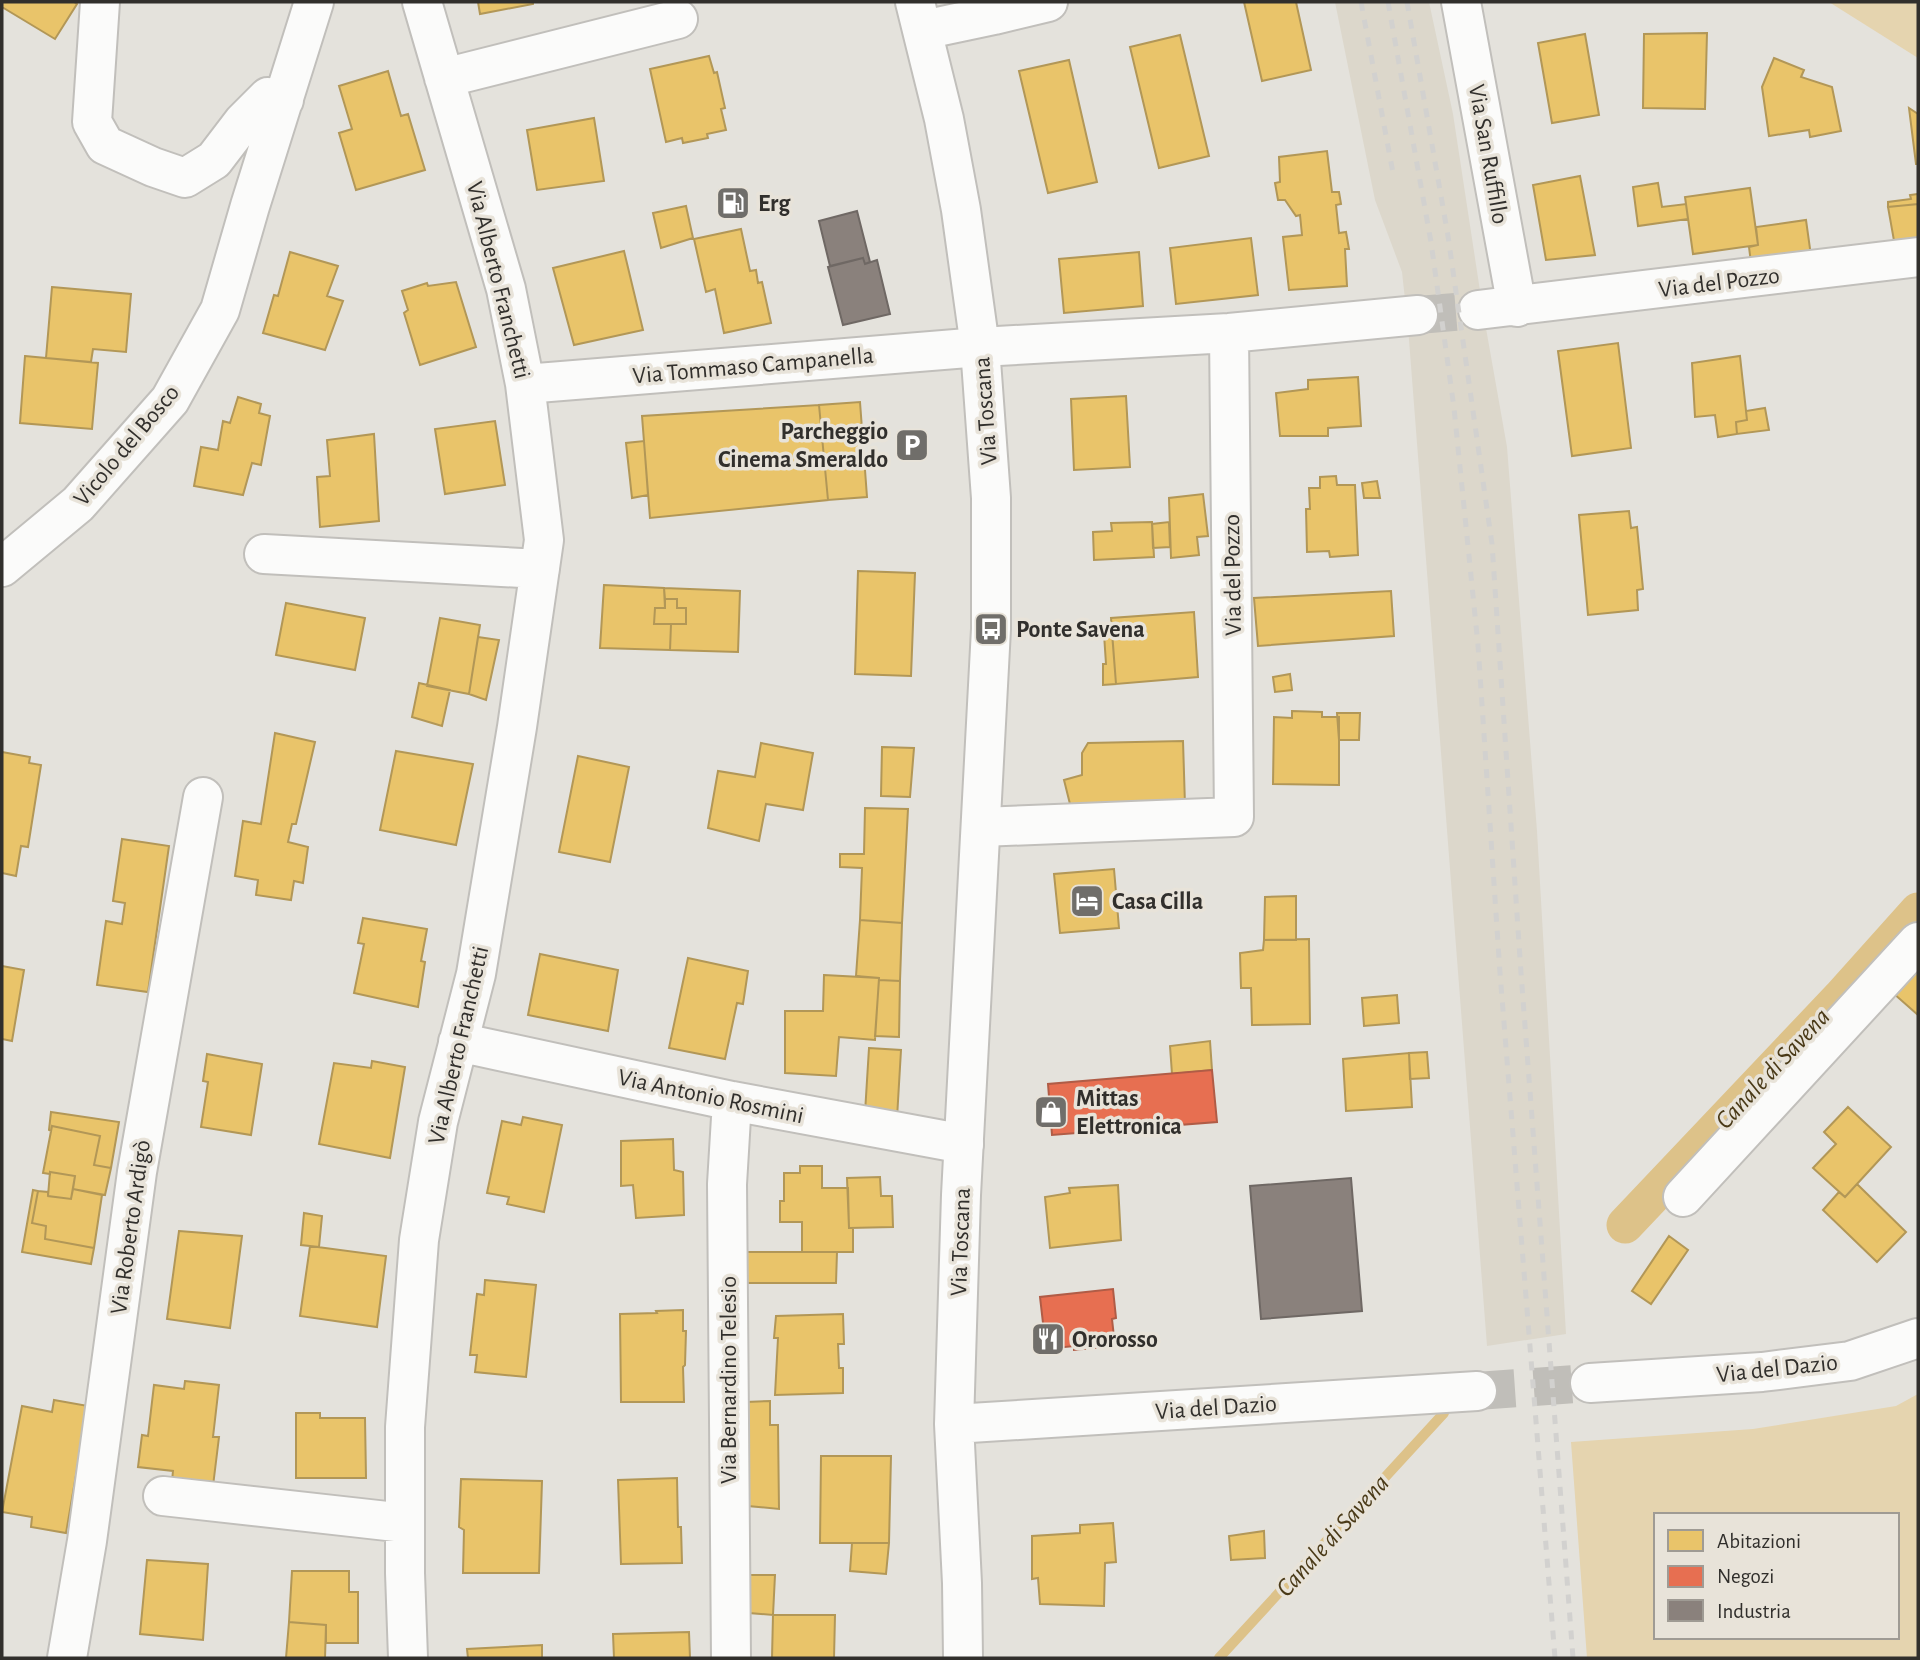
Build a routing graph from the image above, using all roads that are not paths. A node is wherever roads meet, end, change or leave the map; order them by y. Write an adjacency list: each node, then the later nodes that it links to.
1 (100, 2): 9 (street)
2 (314, 2): 9 (street, Vicolo del Bosco)
3 (422, 2): 8 (street, Via Alberto Franchetti)
4 (1048, 2): 6 (street)
5 (1462, 2): 11 (street, Via San Ruffillo)
6 (919, 16): 15 (street, Via Toscana)
7 (678, 19): 8 (street)
8 (444, 78): 16 (street, Via Alberto Franchetti)
9 (284, 100): 18 (street, Vicolo del Bosco)
10 (1918, 257): 11 (street, Via del Pozzo)
11 (1517, 307): 12 (street, Via del Pozzo)
12 (1478, 310)
13 (1418, 315): 14 (street)
14 (1229, 333): 15 (street); 21 (street, Via del Pozzo)
15 (980, 347): 16 (street, Via Tommaso Campanella); 21 (street, Via Toscana)
16 (525, 384): 19 (street, Via Alberto Franchetti)
17 (264, 554): 19 (street)
18 (2, 567)
19 (540, 569): 23 (street, Via Alberto Franchetti)
20 (203, 797): 33 (street, Via Roberto Ardigò)
21 (981, 827): 25 (street, Via Toscana)
22 (1918, 942): 26 (street)
23 (458, 1042): 24 (street, Via Antonio Rosmini); 32 (street, Via Alberto Franchetti)
24 (732, 1101): 25 (street, Via Antonio Rosmini); 35 (street, Via Bernardino Telesio)
25 (964, 1144): 30 (street, Via Toscana)
26 (1683, 1197)
27 (1918, 1338): 28 (street, Via del Dazio)
28 (1590, 1383)
29 (1477, 1391): 30 (street, Via del Dazio)
30 (954, 1424): 36 (street, Via Toscana)
31 (163, 1496): 32 (street)
32 (405, 1523): 34 (street, Via Alberto Franchetti)
33 (67, 1658)
34 (408, 1658)
35 (731, 1658)
36 (963, 1658)

